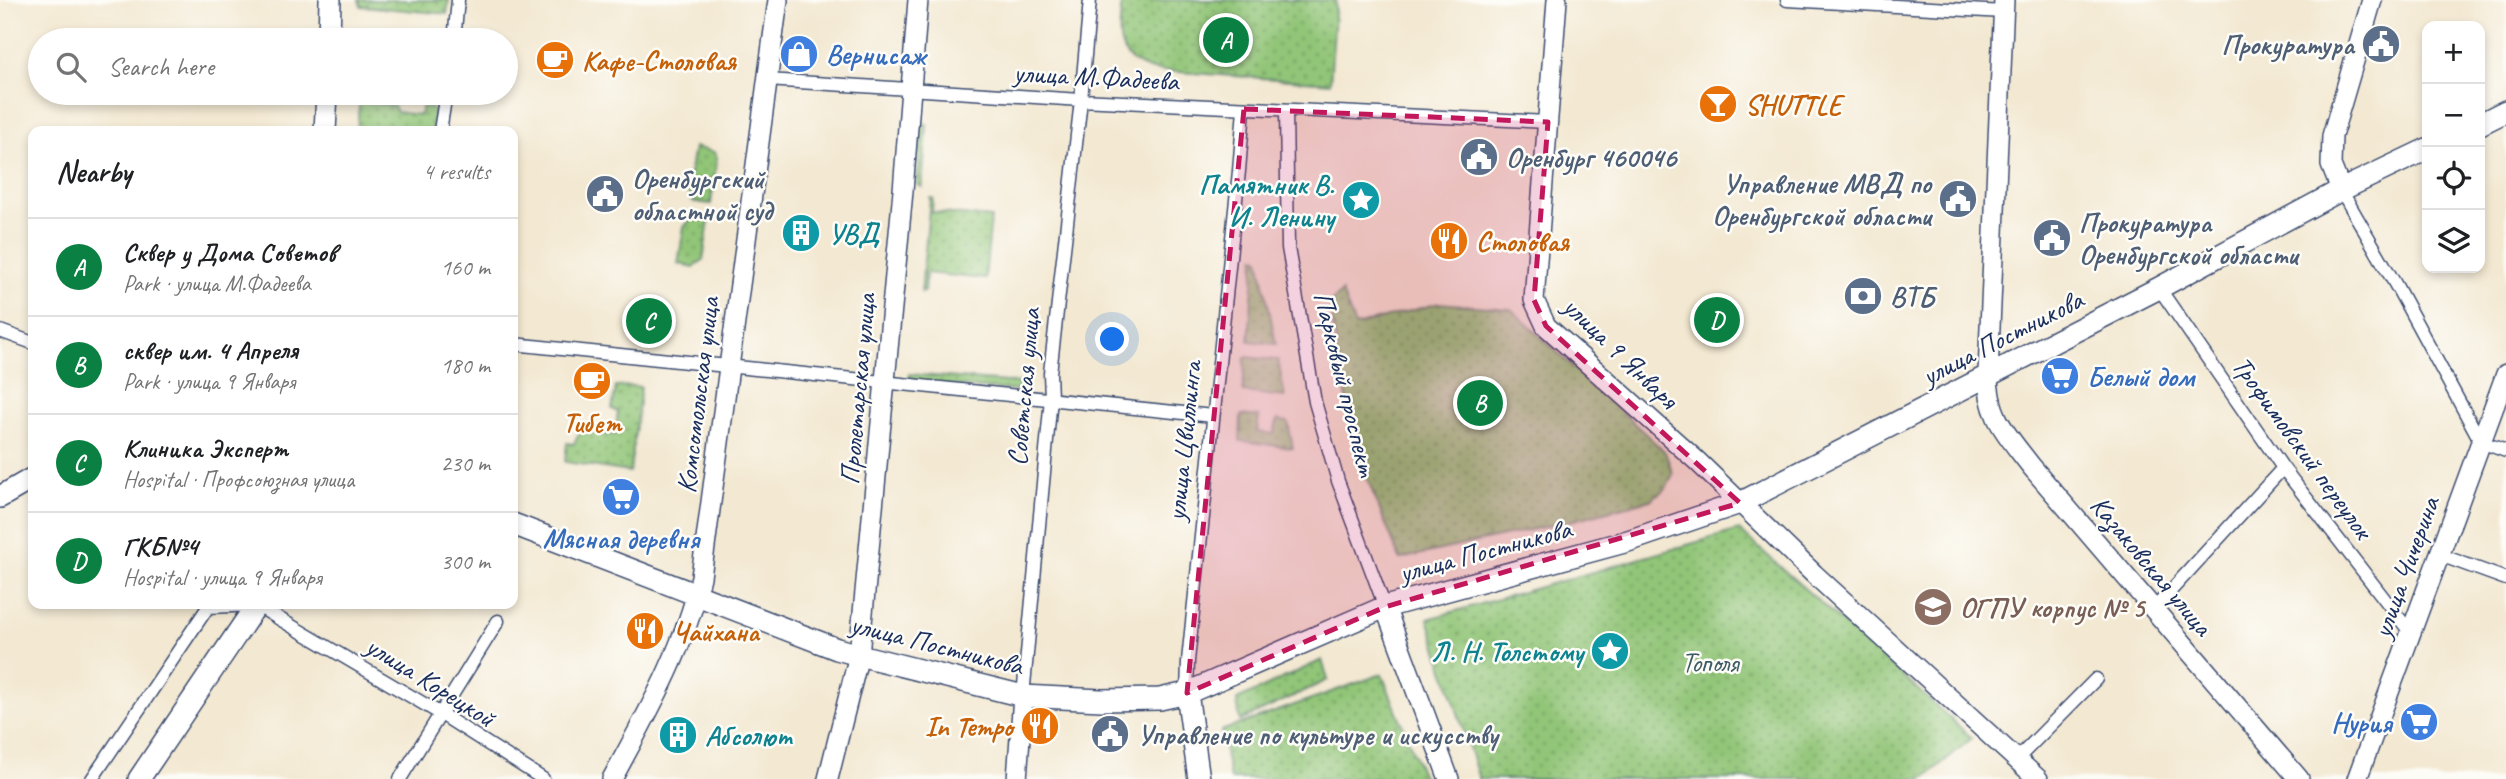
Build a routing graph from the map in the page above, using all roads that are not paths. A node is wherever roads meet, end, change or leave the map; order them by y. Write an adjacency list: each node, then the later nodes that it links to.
1 (330, 0): 10 (main road)
2 (458, 0): 11 (street)
3 (778, 0): 12 (main road, Комсомольская улица)
4 (918, 0): 13 (main road, Пролетарская улица)
5 (1090, 0): 14 (street, Советская улица)
6 (1557, 0): 20 (main road, улица 9 Января)
7 (1787, 0): 9 (street)
8 (2372, 0): 25 (main road)
9 (2004, 6): 31 (main road, Казаковская улица)
10 (329, 28)
11 (455, 28)
12 (767, 80): 13 (street, улица М.Фадеева); 30 (main road, Комсомольская улица)
13 (910, 90): 14 (street, улица М.Фадеева); 33 (main road, Пролетарская улица)
14 (1081, 100): 17 (street, улица М.Фадеева); 34 (street, Советская улица)
15 (326, 105): 22 (main road)
16 (444, 105): 23 (street)
17 (1244, 108): 18 (street, улица М.Фадеева); 35 (street, улица Цвиллинга)
18 (1286, 110): 20 (street, улица М.Фадеева); 46 (street, Парковый проспект)
19 (2506, 111): 21 (main road)
20 (1548, 122): 41 (main road, улица 9 Января)
21 (2485, 122)
22 (325, 126)
23 (441, 126)
24 (2422, 151): 25 (main road, улица Постникова)
25 (2341, 190): 26 (main road, улица Постникова); 36 (street)
26 (2159, 288): 31 (main road, улица Постникова); 38 (street, Трофимовский переулок)
27 (0, 331): 28 (street)
28 (28, 341)
29 (518, 345): 30 (street)
30 (728, 368): 33 (street); 45 (main road, Комсомольская улица)
31 (1988, 374): 41 (main road, улица Постникова); 50 (main road, Казаковская улица)
32 (2506, 374): 36 (main road, улица Чичерина)
33 (885, 383): 34 (street); 53 (main road, Пролетарская улица)
34 (1051, 398): 35 (street); 56 (street, Советская улица)
35 (1213, 416): 55 (street, улица Цвиллинга)
36 (2481, 442): 37 (street); 43 (main road, улица Чичерина)
37 (2506, 451)
38 (2283, 468): 50 (street); 52 (street, Трофимовский переулок)
39 (28, 481): 40 (main road)
40 (0, 498)
41 (1740, 503): 46 (main road, улица Постникова); 58 (main road, улица 9 Января)
42 (518, 526): 45 (main road, улица Постникова)
43 (2440, 555): 44 (street); 52 (main road, улица Чичерина)
44 (2506, 579)
45 (697, 594): 53 (main road, улица Постникова); 63 (main road, Комсомольская улица)
46 (1385, 607): 55 (main road, улица Постникова); 67 (main road, Парковый проспект)
47 (207, 609): 59 (street)
48 (253, 609): 60 (main road)
49 (264, 609): 57 (street, улица Корецкой)
50 (2153, 610): 69 (main road, Казаковская улица)
51 (498, 621): 57 (street)
52 (2410, 632): 70 (main road, улица Чичерина)
53 (859, 655): 56 (main road, улица Постникова); 64 (main road, Пролетарская улица)
54 (2096, 679): 58 (street)
55 (1187, 693): 56 (main road, улица Постникова); 66 (main road, улица Цвиллинга)
56 (1023, 696): 65 (main road, Советская улица)
57 (441, 714): 61 (street); 62 (street, улица Корецкой)
58 (2017, 760): 68 (main road, улица 9 Января)
59 (92, 779)
60 (139, 779)
61 (400, 779)
62 (543, 779)
63 (612, 779)
64 (828, 779)
65 (1017, 779)
66 (1199, 779)
67 (1449, 779)
68 (2038, 779)
69 (2299, 779)
70 (2357, 779)

